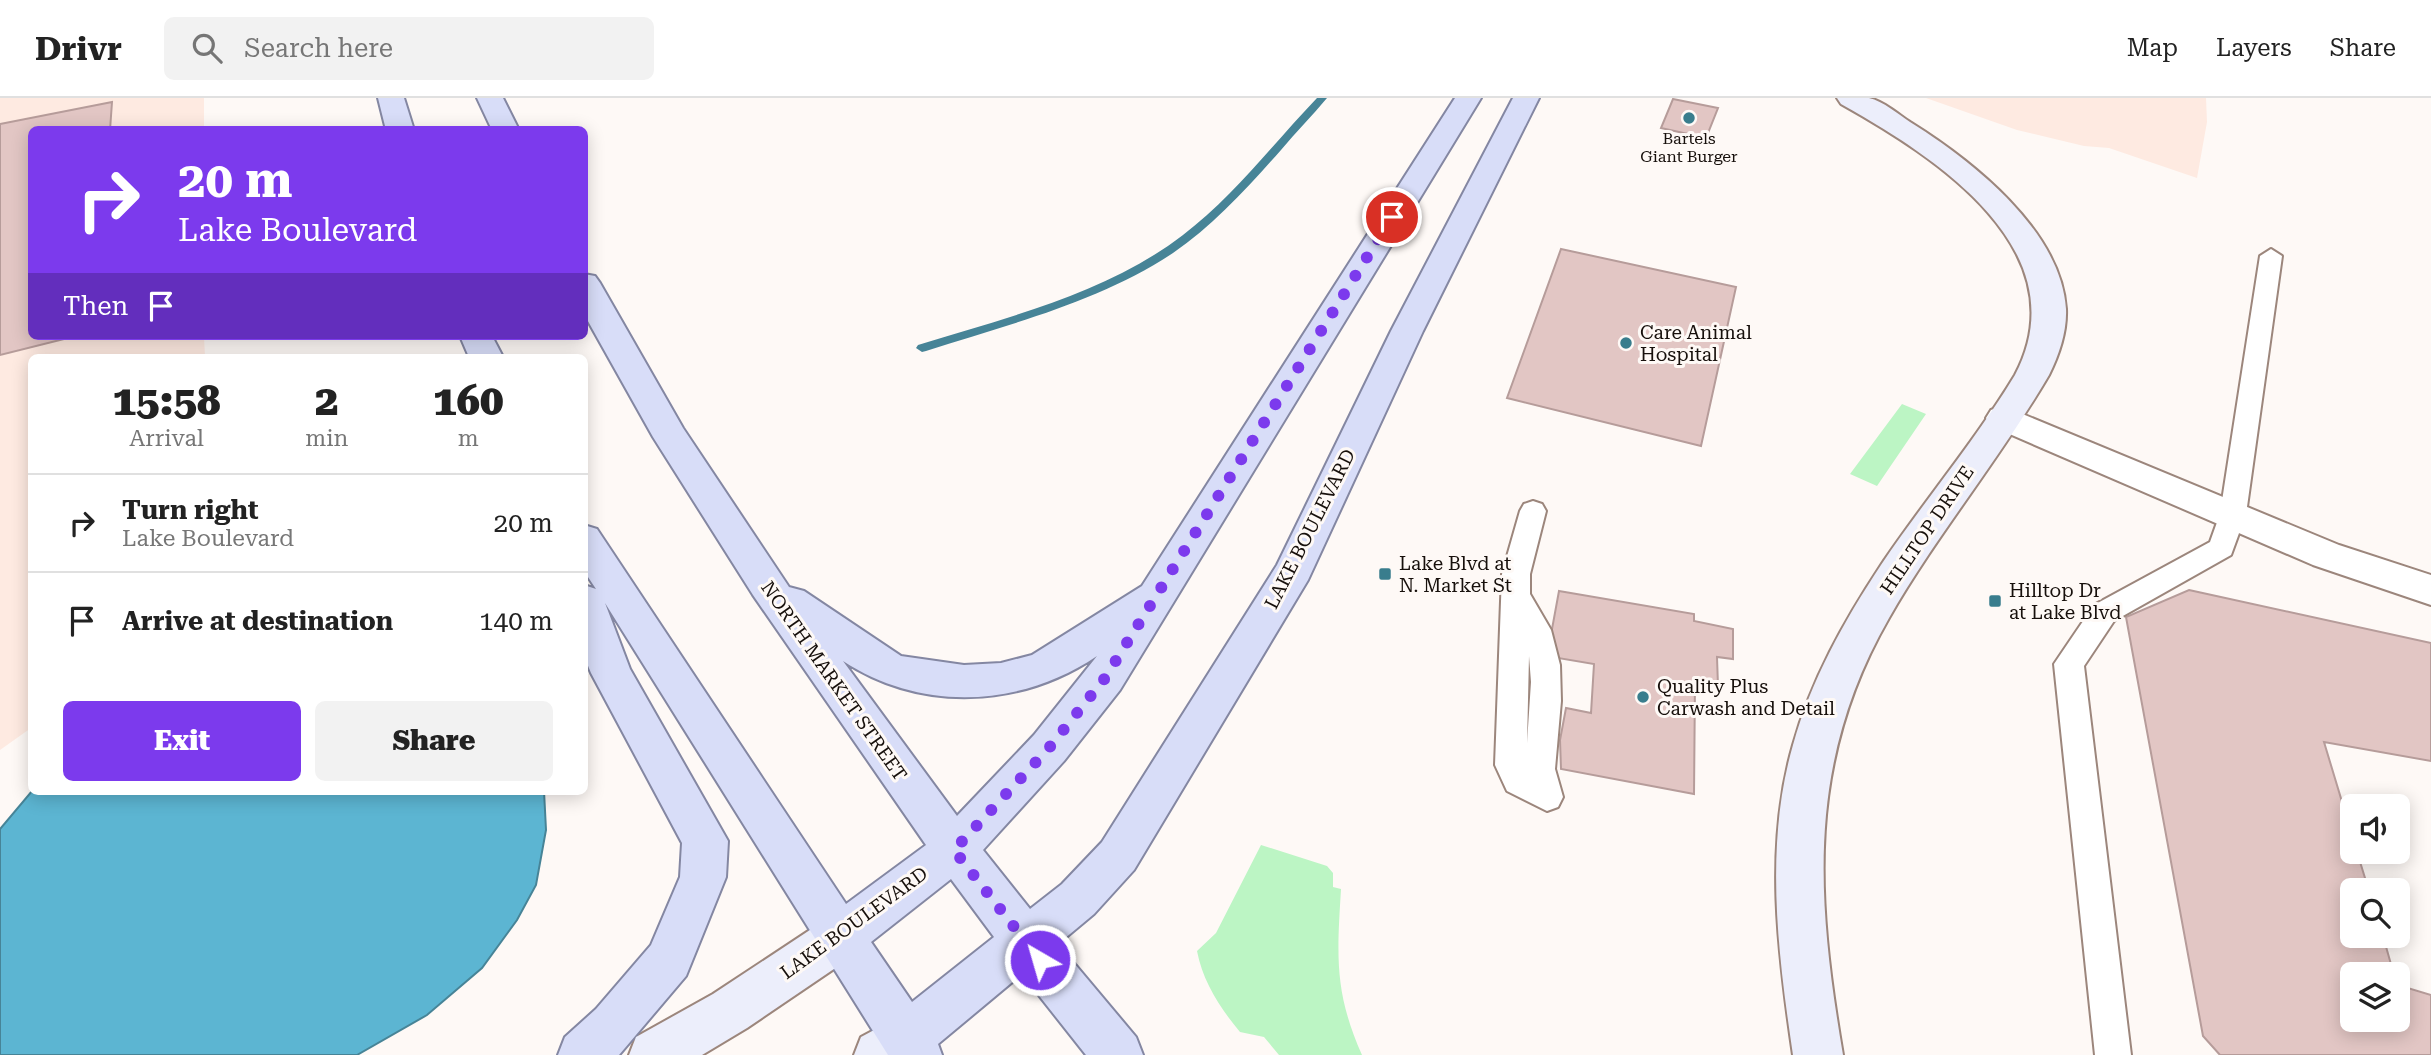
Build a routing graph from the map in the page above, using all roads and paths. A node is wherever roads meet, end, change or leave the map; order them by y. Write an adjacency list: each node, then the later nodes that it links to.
1 (391, 98): 6 (main road)
2 (490, 98): 7 (main road)
3 (1468, 98): 16 (main road, LAKE BOULEVARD)
4 (1527, 98): 21 (main road, LAKE BOULEVARD)
5 (1850, 98): 10 (main road, HILLTOP DRIVE)
6 (399, 126)
7 (504, 126)
8 (2271, 256): 12 (lane)
9 (588, 291): 14 (main road, NORTH MARKET STREET)
10 (2003, 418): 12 (street); 26 (main road, HILLTOP DRIVE)
11 (1532, 511): 18 (lane)
12 (2233, 514): 15 (street); 27 (lane)
13 (588, 546): 20 (main road)
14 (764, 582): 16 (main road); 19 (main road, NORTH MARKET STREET)
15 (2431, 590)
16 (1156, 594): 19 (main road, LAKE BOULEVARD)
17 (588, 611): 23 (main road)
18 (1547, 797)
19 (954, 850): 20 (main road, LAKE BOULEVARD); 21 (main road, NORTH MARKET STREET)
20 (839, 938): 22 (main road); 24 (main road, LAKE BOULEVARD)
21 (1026, 943): 22 (main road, LAKE BOULEVARD); 25 (main road, NORTH MARKET STREET)
22 (901, 1049)
23 (583, 1055)
24 (654, 1055)
25 (1118, 1055)
26 (1818, 1055)
27 (2113, 1055)

